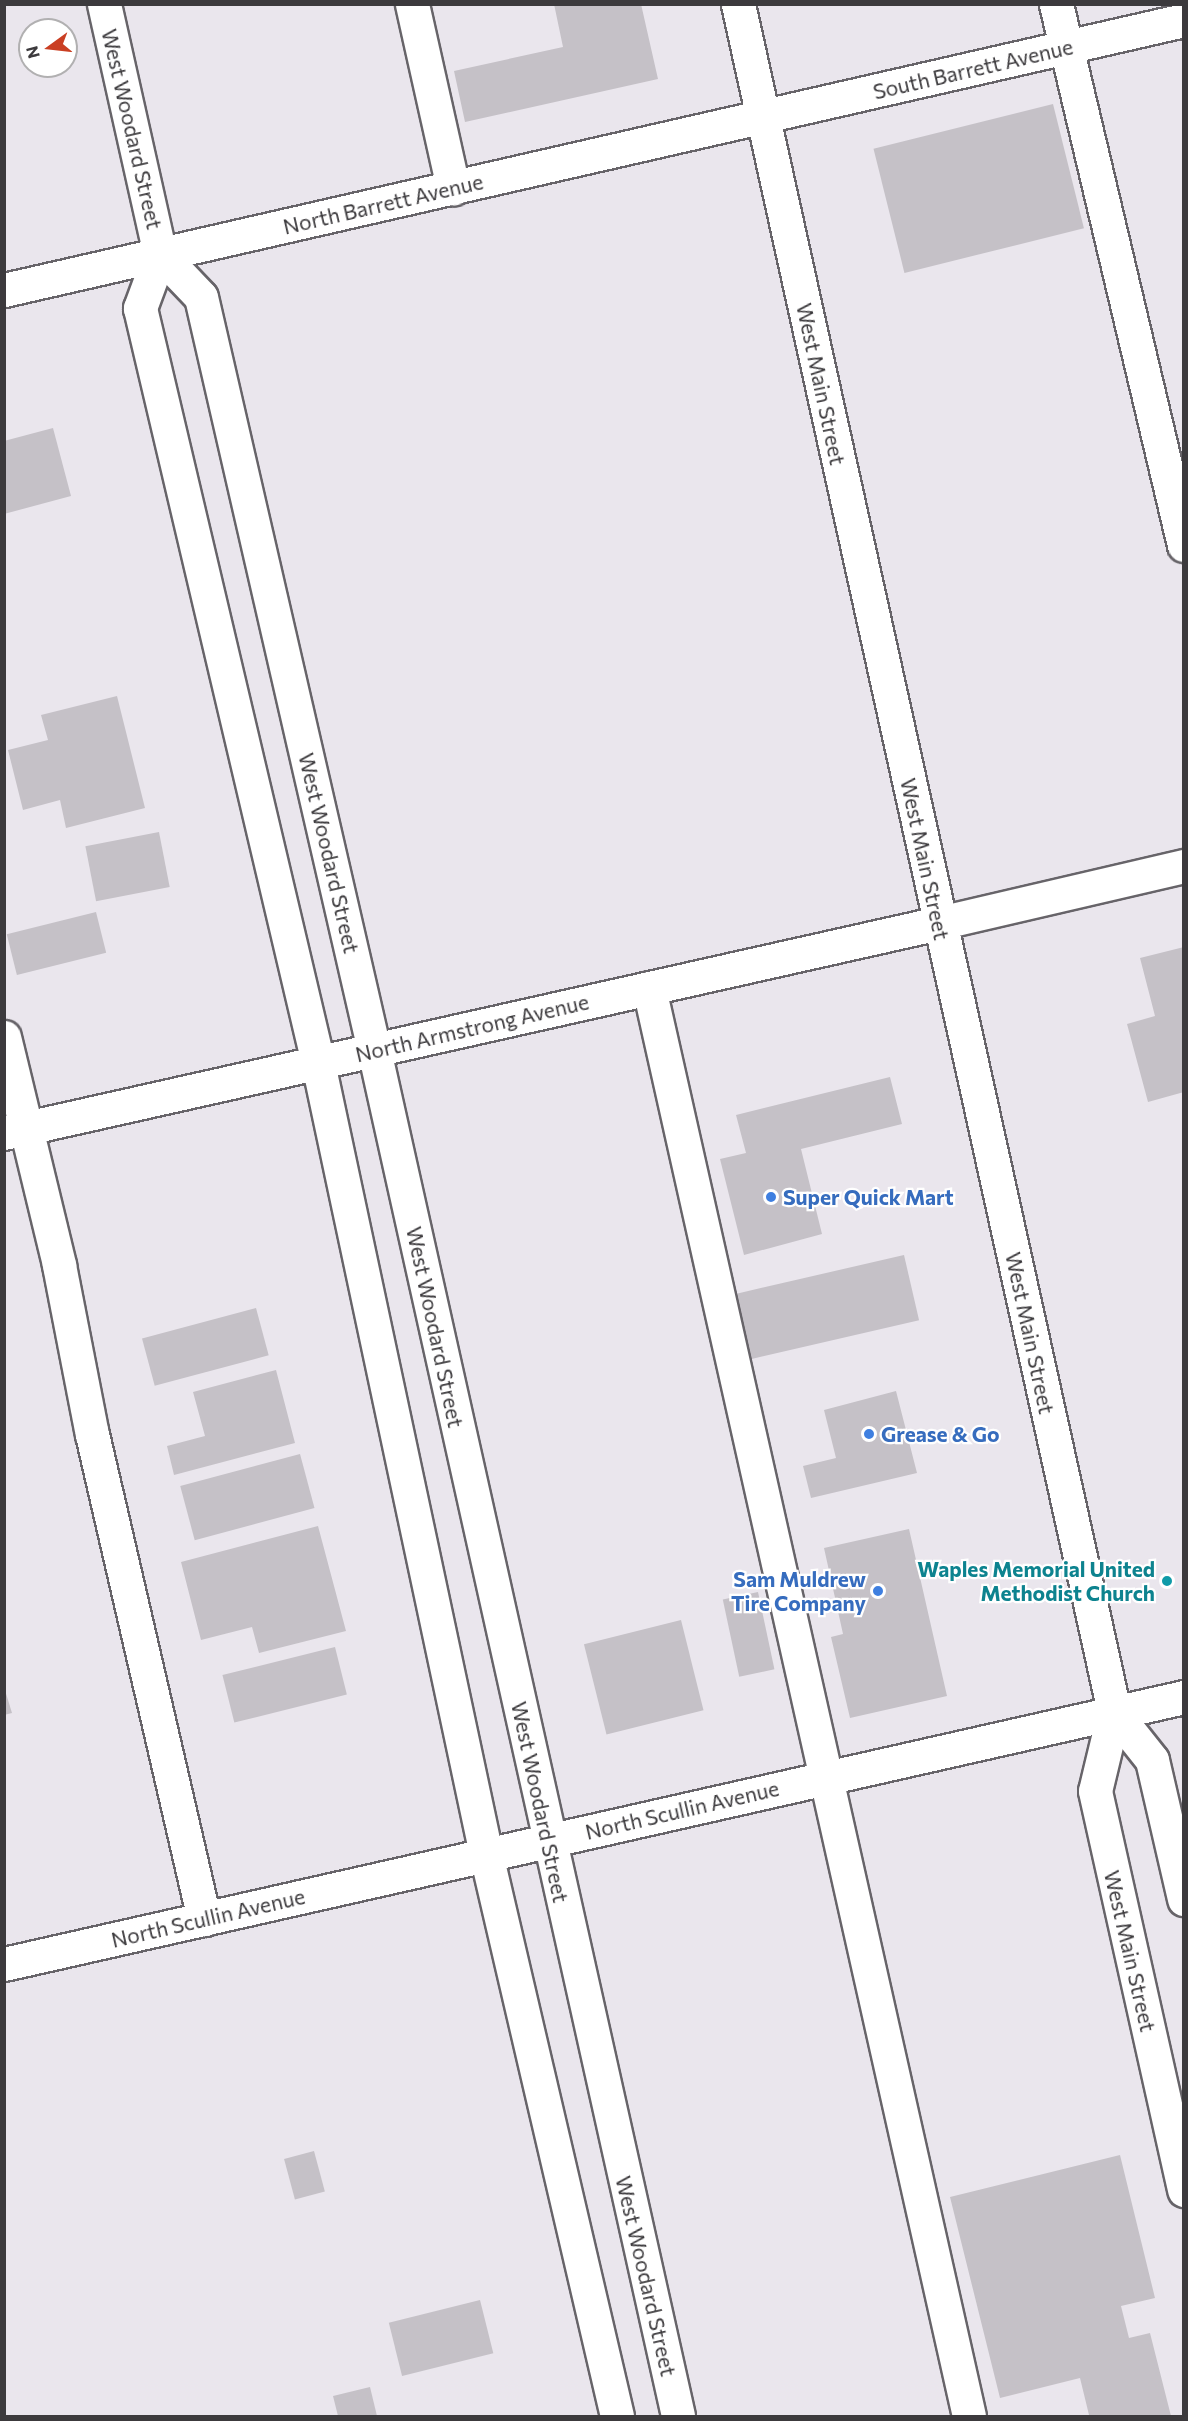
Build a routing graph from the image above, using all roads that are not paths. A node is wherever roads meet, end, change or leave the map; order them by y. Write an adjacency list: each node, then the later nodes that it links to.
1 (104, 4): 9 (street, West Woodard Street)
2 (412, 4): 8 (street)
3 (738, 4): 7 (street, West Main Street)
4 (1056, 4): 6 (street)
5 (1184, 20): 6 (street, South Barrett Avenue)
6 (1065, 48): 7 (street, South Barrett Avenue); 11 (street)
7 (763, 118): 8 (street, North Barrett Avenue); 13 (street, West Main Street)
8 (453, 188): 9 (street, North Barrett Avenue)
9 (160, 254): 10 (street, North Barrett Avenue); 16 (street, West Woodard Street); 17 (street, West Woodard Street)
10 (4, 290)
11 (1184, 544)
12 (1184, 866): 13 (street, North Armstrong Avenue)
13 (939, 923): 14 (street, North Armstrong Avenue); 20 (street, West Main Street)
14 (649, 988): 16 (street, North Armstrong Avenue); 21 (street)
15 (4, 1036): 18 (street)
16 (374, 1050): 17 (street, North Armstrong Avenue); 22 (street, West Woodard Street)
17 (318, 1063): 18 (street, North Armstrong Avenue); 23 (street, West Woodard Street)
18 (15, 1131): 25 (street)
19 (1184, 1696): 20 (street, North Scullin Avenue)
20 (1114, 1712): 21 (street, North Scullin Avenue); 24 (street, West Main Street); 27 (street, West Main Street)
21 (826, 1778): 22 (street, North Scullin Avenue); 30 (street)
22 (548, 1840): 23 (street, North Scullin Avenue); 29 (street, West Woodard Street)
23 (486, 1854): 25 (street, North Scullin Avenue); 28 (street, West Woodard Street)
24 (1184, 1899)
25 (204, 1919): 26 (street, North Scullin Avenue)
26 (4, 1964)
27 (1184, 2190)
28 (617, 2416)
29 (678, 2416)
30 (969, 2416)

